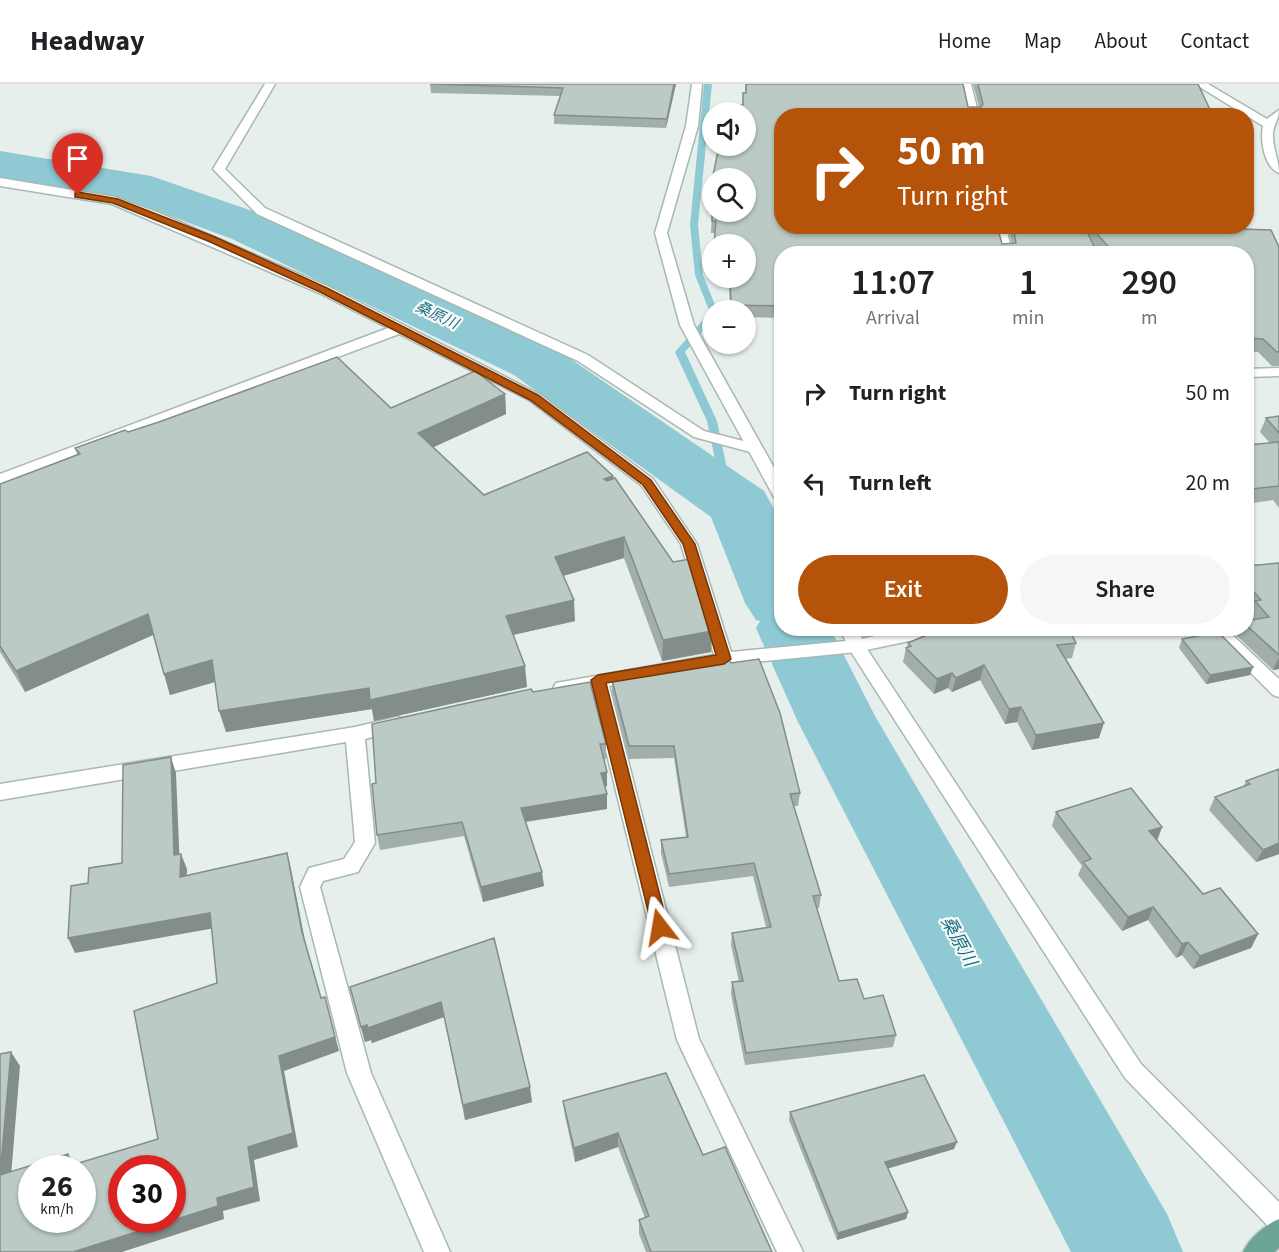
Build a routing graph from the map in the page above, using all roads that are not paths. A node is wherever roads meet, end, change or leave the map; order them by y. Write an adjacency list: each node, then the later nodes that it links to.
1 (270, 84): 16 (street)
2 (697, 84): 16 (street)
3 (966, 84): 5 (street)
4 (1200, 84): 6 (street)
5 (972, 108)
6 (1240, 108)
7 (1279, 112): 9 (street)
8 (1254, 116): 9 (street)
9 (1269, 125): 10 (street)
10 (1279, 168)
11 (0, 182): 12 (street)
12 (401, 327): 17 (street); 21 (street)
13 (1274, 373): 14 (street); 15 (street)
14 (1254, 374)
15 (1279, 386)
16 (754, 448): 18 (street)
17 (0, 479)
18 (774, 480)
19 (1222, 636): 23 (street)
20 (852, 637): 21 (street); 28 (street)
21 (724, 659): 22 (street)
22 (598, 680): 24 (street); 31 (street)
23 (1279, 690)
24 (540, 692)
25 (413, 721): 26 (street)
26 (355, 734): 27 (street); 30 (street)
27 (0, 792)
28 (1279, 1219)
29 (1279, 1230): 32 (main road)
30 (437, 1252)
31 (790, 1252)
32 (1256, 1252)

